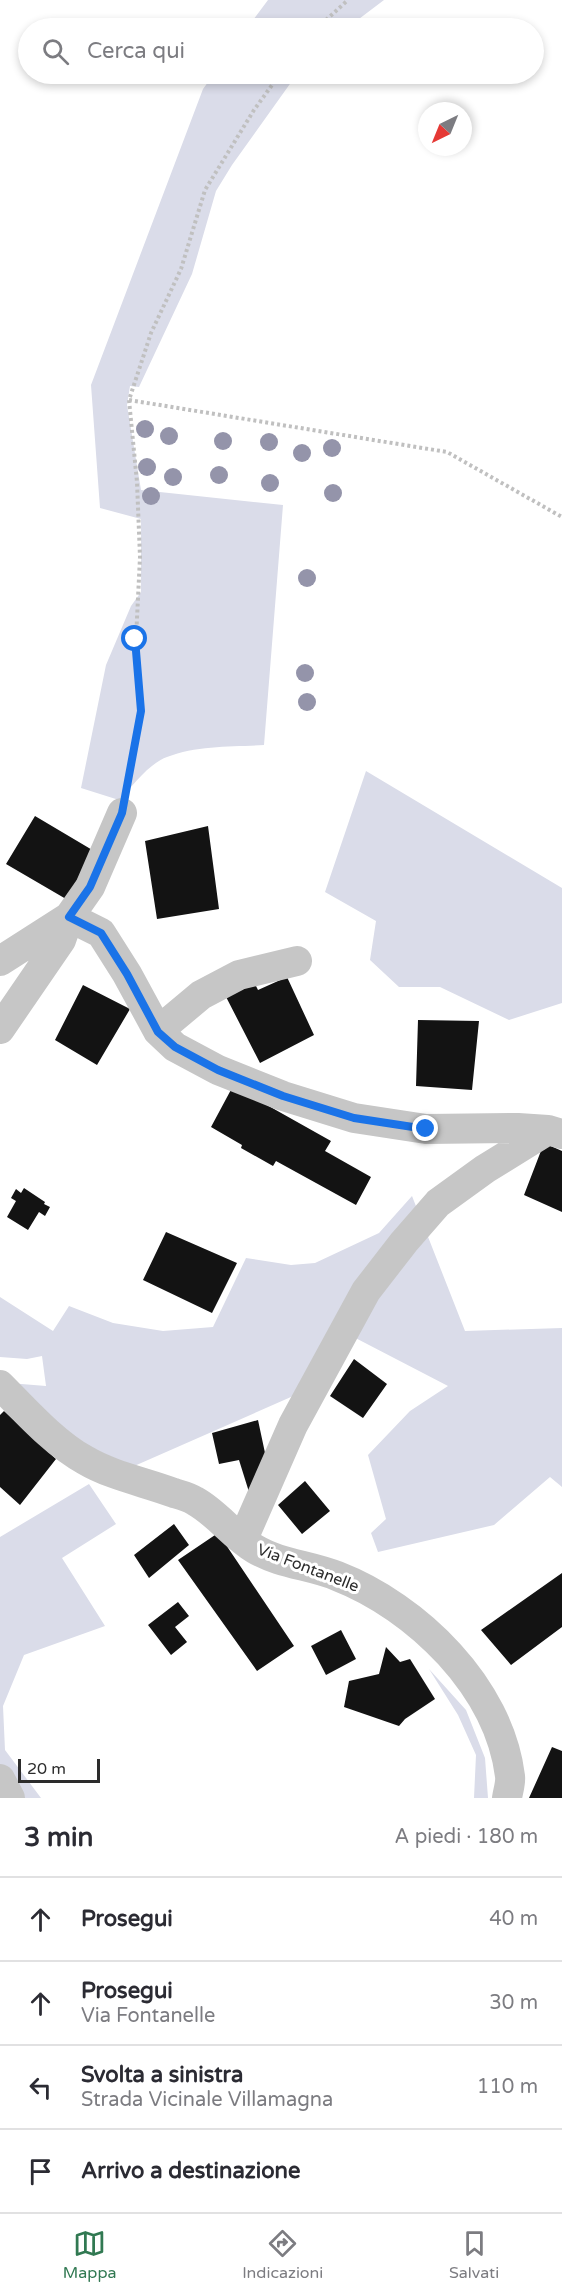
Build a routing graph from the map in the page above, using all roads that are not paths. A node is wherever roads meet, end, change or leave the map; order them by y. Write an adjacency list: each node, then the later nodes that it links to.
1 (122, 813): 2 (street)
2 (69, 917): 3 (street); 5 (street); 6 (street)
3 (0, 961)
4 (297, 961): 6 (street)
5 (0, 1029)
6 (158, 1032): 7 (street)
7 (555, 1132): 9 (street)
8 (0, 1385): 9 (street, Via Fontanelle)
9 (243, 1539): 12 (street, Via Fontanelle)
10 (0, 1779): 11 (street)
11 (10, 1798)
12 (507, 1798)

